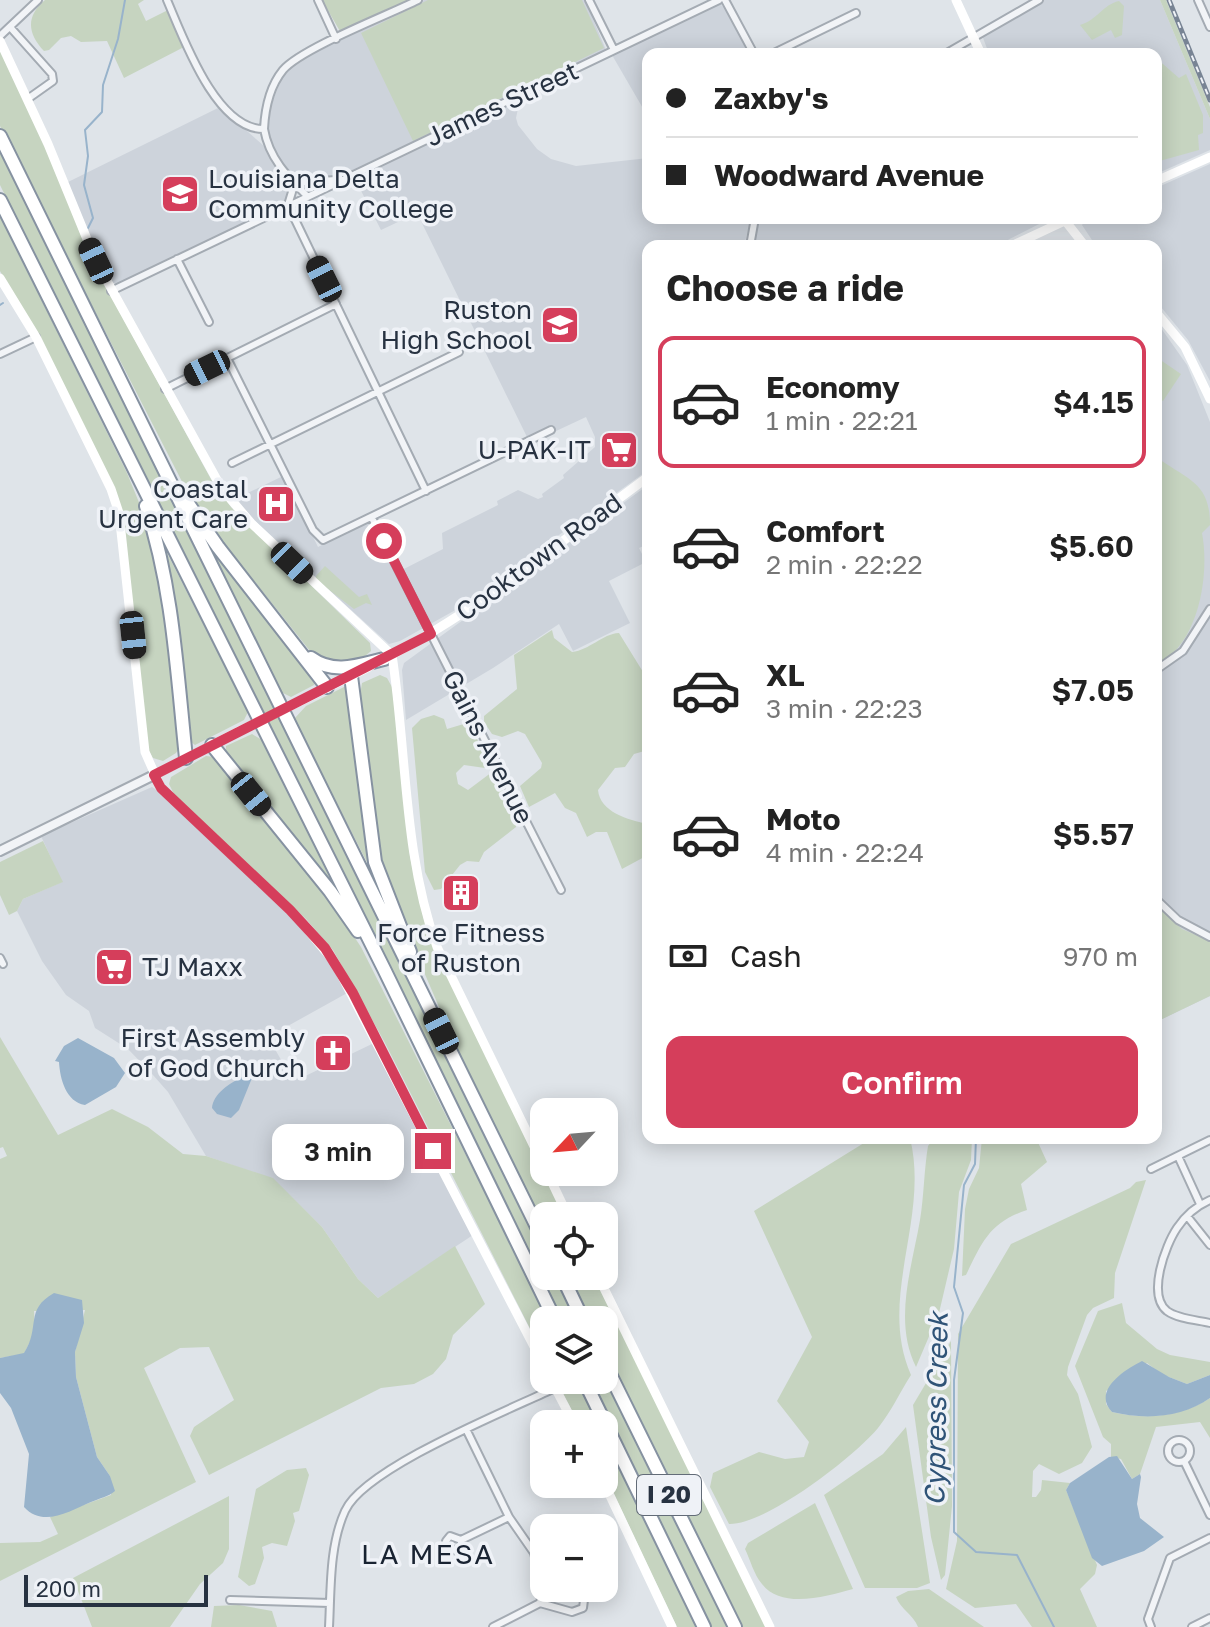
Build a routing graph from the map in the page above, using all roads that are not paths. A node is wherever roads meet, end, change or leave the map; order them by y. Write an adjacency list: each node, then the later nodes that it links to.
1 (38, 0): 12 (street)
2 (167, 0): 23 (street)
3 (318, 0): 16 (street)
4 (418, 0): 16 (street)
5 (589, 0): 21 (street)
6 (719, 0): 21 (street, James Street)
7 (725, 0): 17 (street)
8 (956, 0): 14 (main road)
9 (1039, 0): 14 (street)
10 (1198, 0): 13 (street)
11 (856, 13): 18 (street)
12 (10, 27): 15 (street); 22 (street)
13 (1210, 27)
14 (974, 38): 19 (street); 20 (main road)
15 (0, 39): 22 (main road)
16 (336, 39): 23 (street)
17 (751, 48)
18 (784, 48)
19 (956, 48)
20 (978, 48)
21 (614, 50): 26 (street, James Street)
22 (29, 98): 36 (main road)
23 (264, 129): 27 (street)
24 (0, 136): 50 (highway)
25 (1210, 157): 28 (main road)
26 (347, 177): 27 (street); 29 (street, James Street)
27 (288, 178): 29 (street); 31 (street)
28 (1162, 178)
29 (307, 196): 31 (street, James Street)
30 (0, 200): 48 (highway)
31 (288, 205): 34 (street, James Street); 37 (street)
32 (1056, 224): 33 (main road)
33 (1023, 240)
34 (177, 259): 36 (street, James Street); 39 (street)
35 (0, 278): 40 (main road)
36 (111, 291): 44 (main road)
37 (336, 304): 43 (street); 45 (street)
38 (1162, 319): 46 (main road)
39 (209, 322)
40 (36, 337): 42 (street); 64 (main road)
41 (459, 352): 45 (street)
42 (0, 354)
43 (227, 358): 44 (street); 49 (street)
44 (165, 389): 58 (main road)
45 (378, 392): 49 (street); 53 (street)
46 (1210, 399)
47 (551, 430): 53 (street)
48 (120, 440): 63 (highway); 69 (highway)
49 (270, 444): 51 (street); 54 (street)
50 (155, 451): 57 (highway); 70 (highway)
51 (232, 463)
52 (642, 481): 56 (main road, Cooktown Road)
53 (426, 491): 54 (street)
54 (372, 518): 56 (street, Gains Avenue)
55 (1210, 609): 59 (street)
56 (431, 634): 58 (main road, Cooktown Road); 66 (street, Gains Avenue)
57 (302, 651): 58 (highway); 61 (highway)
58 (388, 657): 60 (main road, Cooktown Road); 71 (main road)
59 (1162, 666)
60 (351, 676): 61 (main road, Cooktown Road); 70 (highway)
61 (327, 687): 62 (main road, Cooktown Road, bridge)
62 (212, 745): 63 (main road, Cooktown Road); 69 (highway)
63 (186, 758): 64 (main road, Cooktown Road)
64 (154, 775): 65 (street, Cooktown Road); 83 (main road)
65 (0, 851)
66 (561, 890)
67 (1162, 905): 68 (street)
68 (1210, 937)
69 (384, 969): 81 (highway)
70 (428, 1005): 77 (highway)
71 (530, 1138)
72 (1210, 1140): 73 (street)
73 (1178, 1156): 74 (street); 76 (street)
74 (1151, 1169)
75 (1210, 1200): 76 (street)
76 (1200, 1204): 78 (street)
77 (530, 1213)
78 (1187, 1216): 79 (street); 82 (street)
79 (1210, 1245)
80 (605, 1290): 105 (main road)
81 (548, 1306)
82 (1210, 1323)
83 (530, 1339)
84 (618, 1390): 104 (highway, I 20)
85 (535, 1394): 87 (street)
86 (591, 1394): 103 (highway, I 20)
87 (467, 1431): 91 (street); 97 (street)
88 (1184, 1461): 90 (street)
89 (611, 1498): 102 (main road)
90 (1210, 1515)
91 (509, 1517): 93 (street); 94 (street)
92 (1210, 1538): 106 (street)
93 (461, 1540)
94 (530, 1547)
95 (230, 1600): 97 (street)
96 (584, 1602): 98 (street)
97 (330, 1603): 100 (street)
98 (540, 1603): 101 (street)
99 (1210, 1618): 107 (street)
100 (329, 1627)
101 (493, 1627)
102 (672, 1627)
103 (704, 1627)
104 (735, 1627)
105 (770, 1627)
106 (1151, 1627)
107 (1192, 1627)

